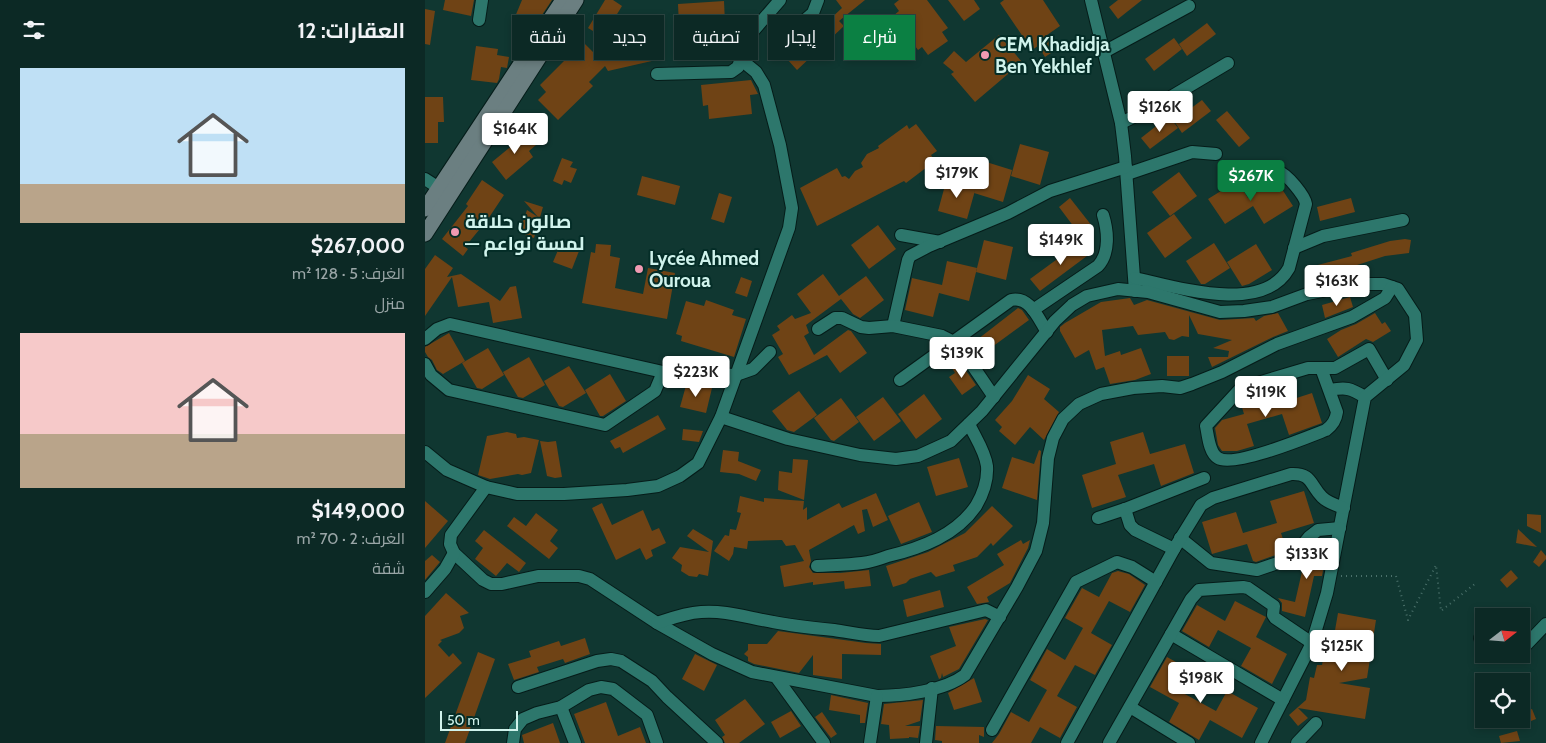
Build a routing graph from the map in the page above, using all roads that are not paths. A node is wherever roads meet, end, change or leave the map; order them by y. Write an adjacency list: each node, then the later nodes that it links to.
1 (482, 0): 9 (street)
2 (563, 0): 21 (street)
3 (576, 0): 25 (street)
4 (780, 0): 10 (street)
5 (818, 0): 8 (street)
6 (1091, 0): 11 (street)
7 (1189, 6): 11 (street)
8 (811, 15)
9 (479, 20)
10 (758, 25)
11 (1104, 52): 16 (street)
12 (740, 60): 15 (street)
13 (741, 60): 41 (street)
14 (1228, 63): 16 (street)
15 (657, 74)
16 (1121, 123): 18 (street)
17 (1216, 154): 18 (street)
18 (1126, 171): 27 (street); 29 (street)
19 (1262, 171): 28 (street)
20 (425, 179): 21 (street)
21 (439, 188): 22 (street)
22 (425, 209)
23 (1103, 215): 31 (street)
24 (1403, 220): 28 (street)
25 (425, 234)
26 (901, 234): 27 (street)
27 (939, 242): 32 (street)
28 (1294, 248): 29 (street)
29 (1135, 284): 30 (street); 34 (street)
30 (1392, 287): 43 (street); 61 (street)
31 (1033, 310): 34 (street); 36 (street)
32 (893, 326): 33 (street); 36 (street)
33 (818, 329)
34 (1047, 332): 45 (street)
35 (425, 339): 40 (street)
36 (953, 341): 42 (street); 45 (street)
37 (770, 352): 41 (street)
38 (425, 364): 40 (street)
39 (1321, 368): 43 (street); 44 (street); 44 (street)
40 (663, 372): 41 (street)
41 (736, 375): 47 (street)
42 (900, 380)
43 (1387, 380): 46 (street)
44 (1330, 390): 46 (street)
45 (994, 397): 48 (street)
46 (1365, 397): 52 (street)
47 (721, 417): 48 (street); 51 (street)
48 (969, 424): 58 (street)
49 (425, 452): 51 (street)
50 (1204, 478): 53 (street)
51 (486, 487): 57 (street)
52 (1344, 508): 55 (street); 56 (street)
53 (1125, 509): 54 (street); 56 (street)
54 (1098, 518)
55 (1340, 528): 56 (street); 66 (street)
56 (1177, 544): 59 (street)
57 (454, 553): 60 (street); 62 (street)
58 (817, 566)
59 (1156, 582): 75 (street); 83 (street)
60 (425, 592)
61 (1000, 616): 62 (street); 69 (street)
62 (657, 623): 67 (street)
63 (1546, 624): 65 (street)
64 (1171, 634): 66 (street); 71 (street); 73 (street)
65 (1530, 641)
66 (1312, 643): 71 (street)
67 (776, 677): 70 (street); 80 (street)
68 (518, 687): 79 (street)
69 (932, 688): 70 (street); 82 (street)
70 (877, 696): 81 (street)
71 (1283, 700): 86 (street)
72 (561, 707): 76 (street); 77 (street); 78 (street)
73 (1130, 707): 84 (street); 85 (street)
74 (1316, 724): 87 (street)
75 (991, 730)
76 (513, 743)
77 (575, 743)
78 (657, 743)
79 (717, 743)
80 (824, 743)
81 (870, 743)
82 (926, 743)
83 (1067, 743)
84 (1109, 743)
85 (1189, 743)
86 (1262, 743)
87 (1297, 743)

